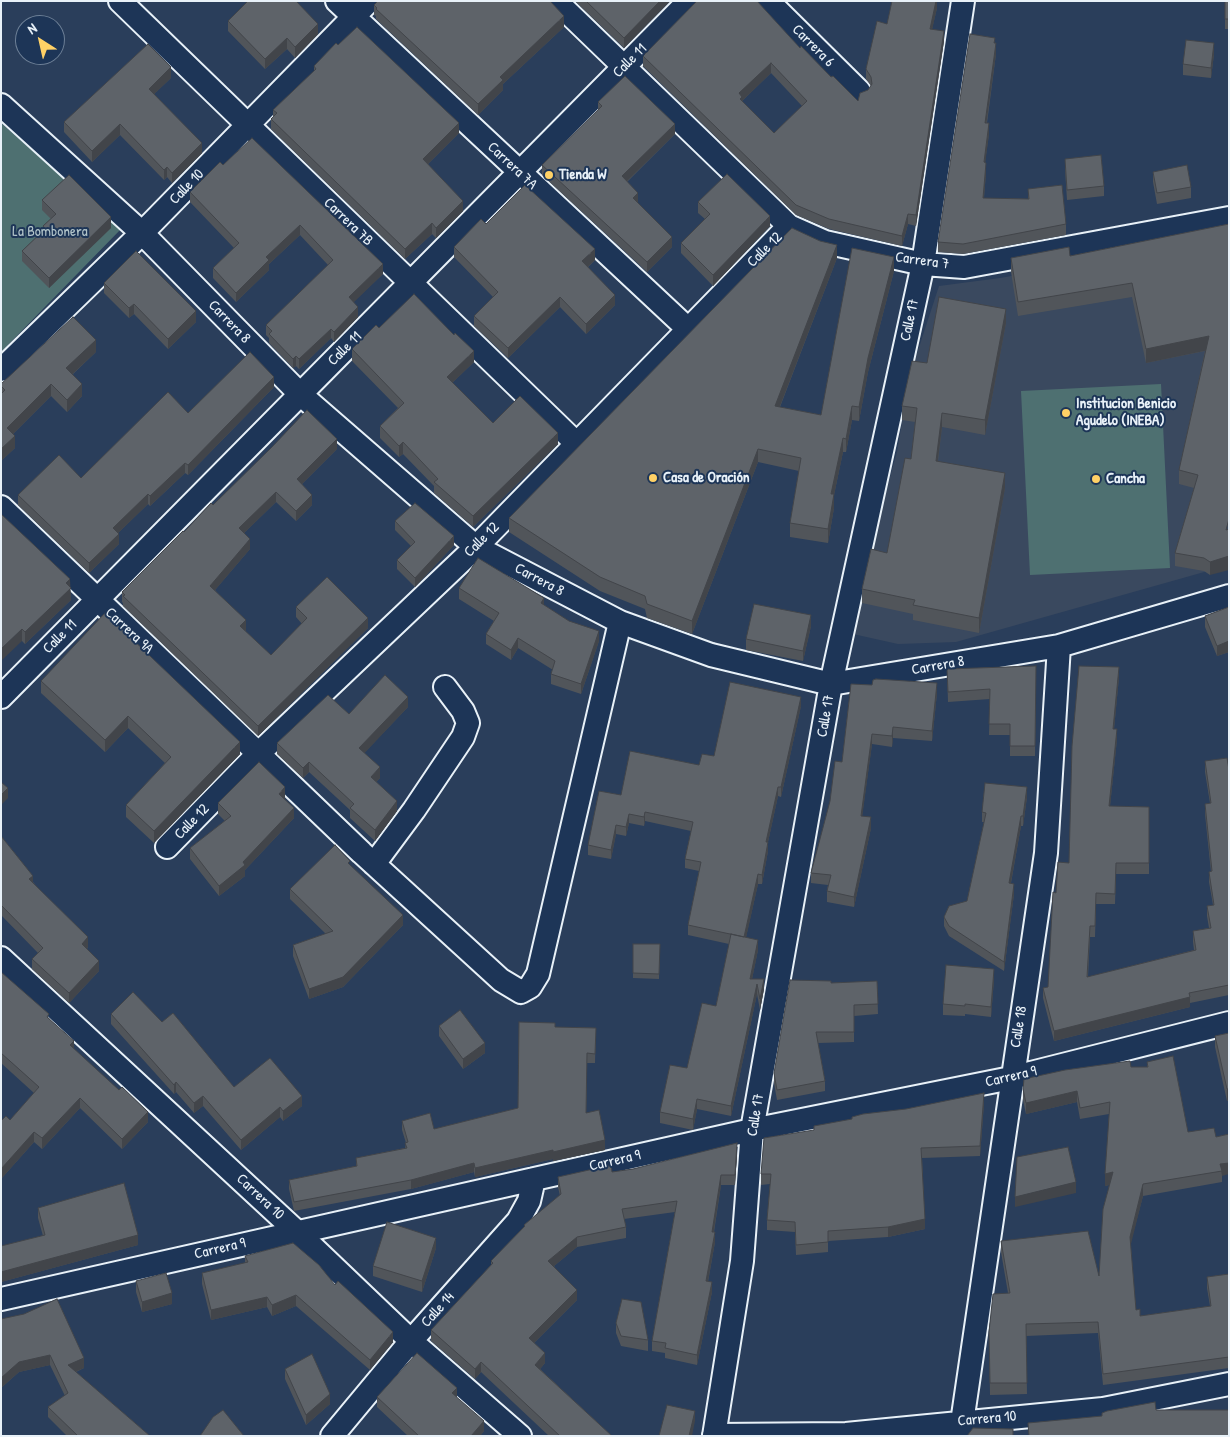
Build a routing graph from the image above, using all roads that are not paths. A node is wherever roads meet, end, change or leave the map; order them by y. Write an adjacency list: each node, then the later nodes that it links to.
1 (120, 1): 12 (street, Carrera 7B)
2 (337, 1): 8 (street, Carrera 7A)
3 (369, 1): 8 (street, Calle 10)
4 (556, 1): 9 (street, Carrera 7)
5 (689, 1): 9 (street, Calle 11)
6 (768, 1): 10 (street, Carrera 6)
7 (963, 1): 17 (street, Calle 17)
8 (354, 17): 12 (street, Calle 10); 13 (street, Carrera 7A)
9 (624, 67): 13 (street, Calle 11); 15 (street, Carrera 7)
10 (859, 91)
11 (1, 105): 16 (street, Carrera 8)
12 (247, 125): 16 (street, Calle 10); 18 (street, Carrera 7B)
13 (519, 173): 18 (street, Calle 11); 19 (street, Carrera 7A)
14 (1229, 218): 17 (street, Carrera 7)
15 (789, 226): 17 (street, Carrera 7); 19 (street, Calle 12)
16 (142, 233): 20 (street, Calle 10); 21 (street, Carrera 8)
17 (923, 264): 29 (street, Calle 17)
18 (410, 283): 21 (street, Calle 11); 22 (street, Carrera 7B)
19 (688, 329): 22 (street, Calle 12)
20 (1, 370)
21 (300, 394): 24 (street, Carrera 8); 26 (street, Calle 11)
22 (576, 444): 24 (street, Calle 12)
23 (1, 507): 26 (street, Carrera 9A)
24 (476, 546): 27 (street, Carrera 8); 32 (street, Calle 12)
25 (1229, 596): 28 (street, Carrera 8)
26 (96, 600): 31 (street, Calle 11); 32 (street, Carrera 9A)
27 (620, 622): 29 (street, Carrera 8); 34 (street, Carrera 9A)
28 (1059, 646): 29 (street, Carrera 8); 37 (street, Calle 18)
29 (831, 684): 38 (street, Calle 17)
30 (445, 687): 34 (street)
31 (1, 697)
32 (258, 754): 33 (street, Calle 12); 34 (street, Carrera 9A)
33 (167, 847)
34 (374, 864)
35 (1, 958): 40 (street, Carrera 10)
36 (1229, 1023): 37 (street, Carrera 9)
37 (1011, 1078): 38 (street, Carrera 9); 44 (street, Calle 18)
38 (752, 1130): 39 (street, Carrera 9); 45 (street, Calle 17)
39 (534, 1179): 40 (street, Carrera 9); 42 (street, Calle 14)
40 (296, 1231): 41 (street, Carrera 9); 42 (street, Carrera 10)
41 (1, 1299)
42 (411, 1341): 46 (street, Calle 14); 47 (street, Carrera 10)
43 (1229, 1384): 44 (street, Carrera 10)
44 (961, 1428): 45 (street, Carrera 10)
45 (714, 1435)
46 (332, 1436)
47 (520, 1436)

